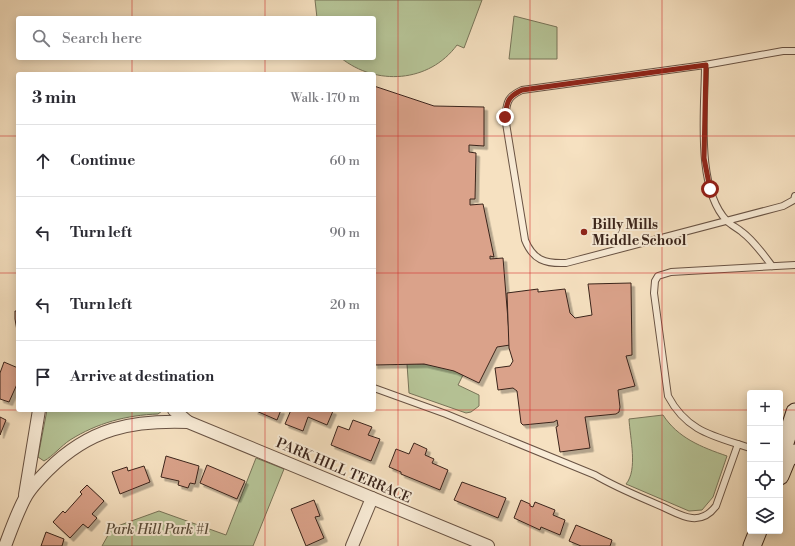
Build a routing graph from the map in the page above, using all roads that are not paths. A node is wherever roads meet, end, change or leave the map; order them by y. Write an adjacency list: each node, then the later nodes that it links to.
1 (795, 51): 2 (lane)
2 (706, 65): 4 (lane); 4 (lane)
3 (795, 196): 4 (lane)
4 (727, 221): 6 (lane)
5 (795, 265): 6 (lane)
6 (772, 266): 12 (lane)
7 (376, 389): 12 (lane)
8 (40, 412): 16 (street)
9 (176, 412): 11 (street, PARK HILL TERRACE)
10 (795, 412): 14 (main road)
11 (188, 422): 16 (street, PARK HILL TERRACE); 17 (street, PARK HILL TERRACE)
12 (738, 444): 13 (lane)
13 (747, 447)
14 (789, 458): 15 (main road)
15 (783, 470)
16 (25, 497): 19 (street)
17 (372, 498): 20 (street); 21 (street, PARK HILL TERRACE)
18 (757, 534): 22 (main road)
19 (5, 546)
20 (352, 546)
21 (488, 546)
22 (752, 546)

